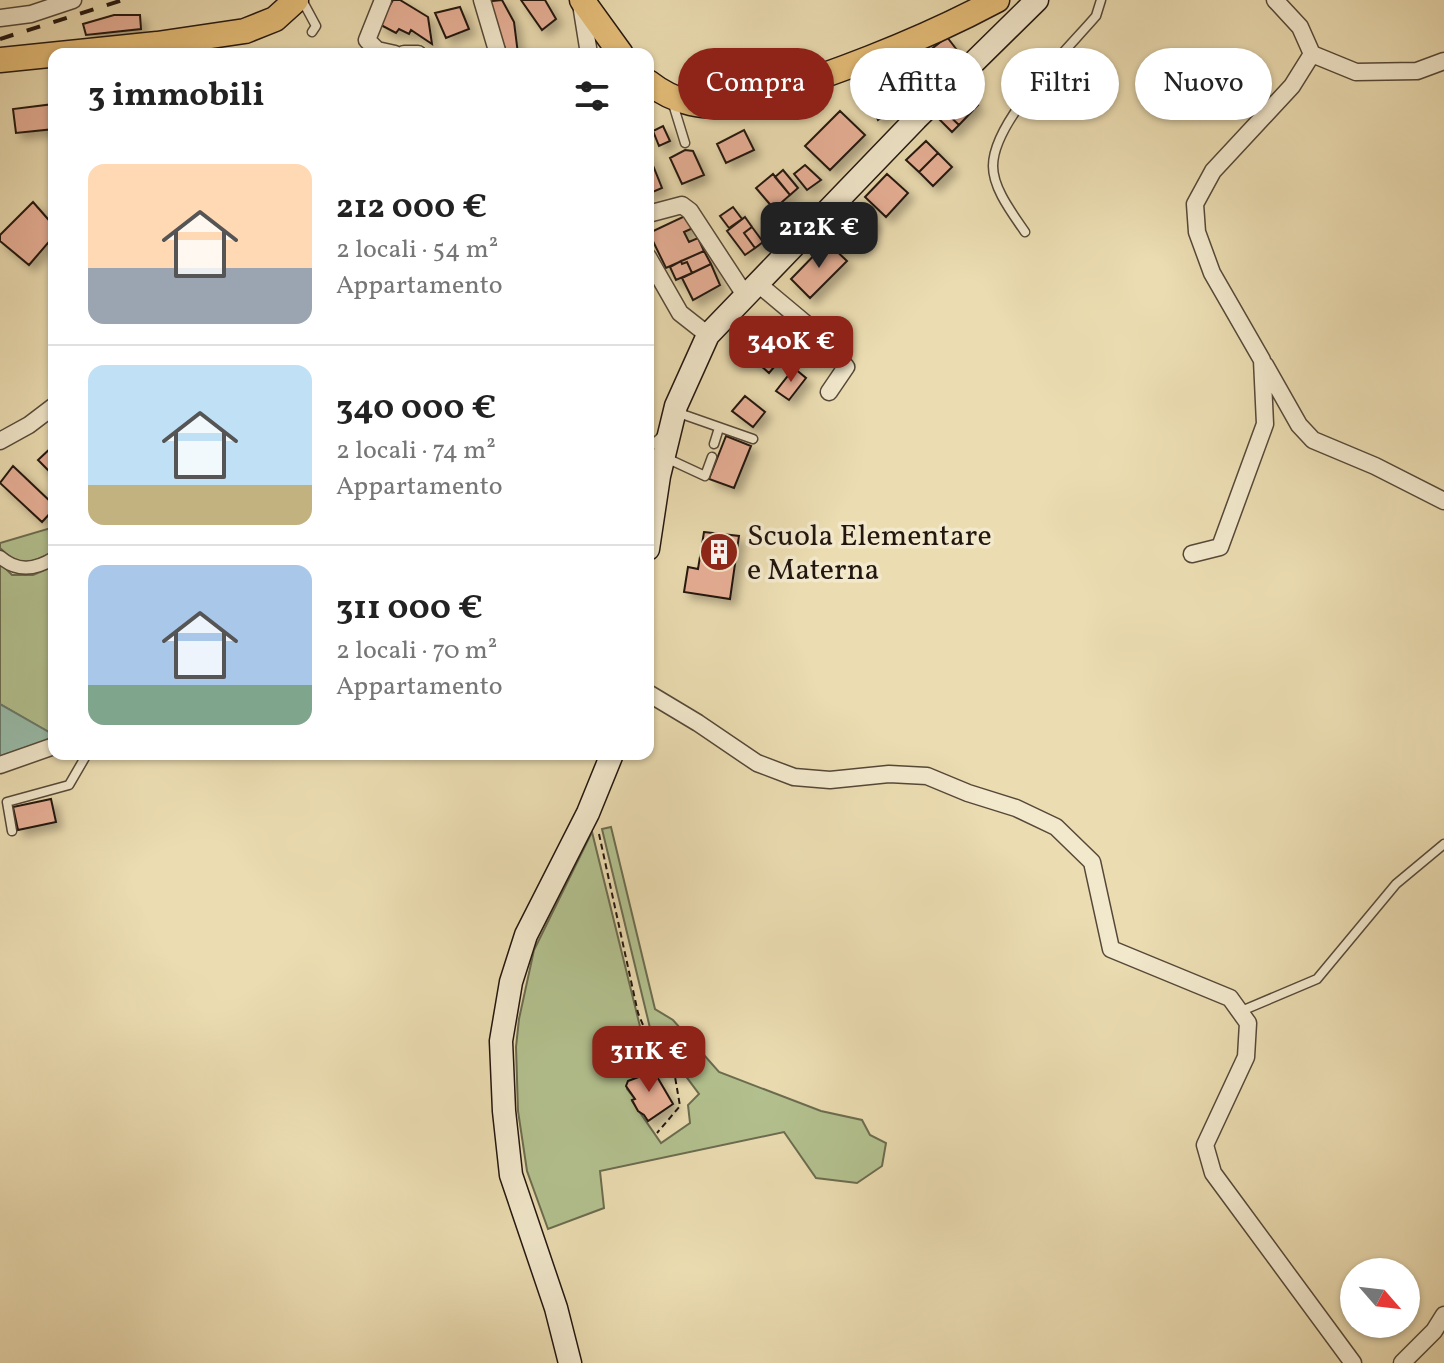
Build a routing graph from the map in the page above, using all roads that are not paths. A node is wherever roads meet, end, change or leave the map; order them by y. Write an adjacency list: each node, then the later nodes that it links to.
1 (73, 0): 11 (street)
2 (296, 0): 13 (main road)
3 (302, 0): 12 (lane)
4 (383, 0): 14 (street)
5 (482, 0): 15 (street)
6 (581, 0): 16 (street); 17 (main road)
7 (997, 0): 22 (main road)
8 (1037, 0): 27 (main road)
9 (1101, 0): 25 (lane)
10 (1275, 0): 18 (street)
11 (0, 18)
12 (312, 32)
13 (118, 48)
14 (375, 48)
15 (496, 48)
16 (588, 48)
17 (617, 48)
18 (1312, 54): 21 (street); 29 (street)
19 (48, 55): 20 (main road)
20 (0, 60)
21 (1444, 61)
22 (658, 93): 23 (lane)
23 (685, 143)
24 (654, 212): 27 (street)
25 (1025, 232)
26 (654, 268): 28 (street)
27 (751, 289): 28 (main road); 30 (street)
28 (708, 335): 32 (main road)
29 (1262, 360): 39 (street); 40 (street)
30 (829, 392)
31 (48, 411): 35 (street)
32 (673, 419): 33 (lane); 38 (main road)
33 (719, 428): 34 (lane); 36 (lane)
34 (753, 439)
35 (0, 441)
36 (714, 444)
37 (712, 457): 38 (lane)
38 (655, 464)
39 (1444, 501)
40 (1192, 554)
41 (0, 557): 42 (street)
42 (48, 560)
43 (654, 697): 50 (street)
44 (48, 748): 47 (street)
45 (84, 760): 48 (lane)
46 (610, 760): 52 (main road)
47 (0, 765)
48 (12, 831)
49 (1444, 844): 50 (lane)
50 (1239, 1012): 53 (street)
51 (1444, 1315): 54 (street)
52 (570, 1363)
53 (1353, 1363)
54 (1402, 1363)

